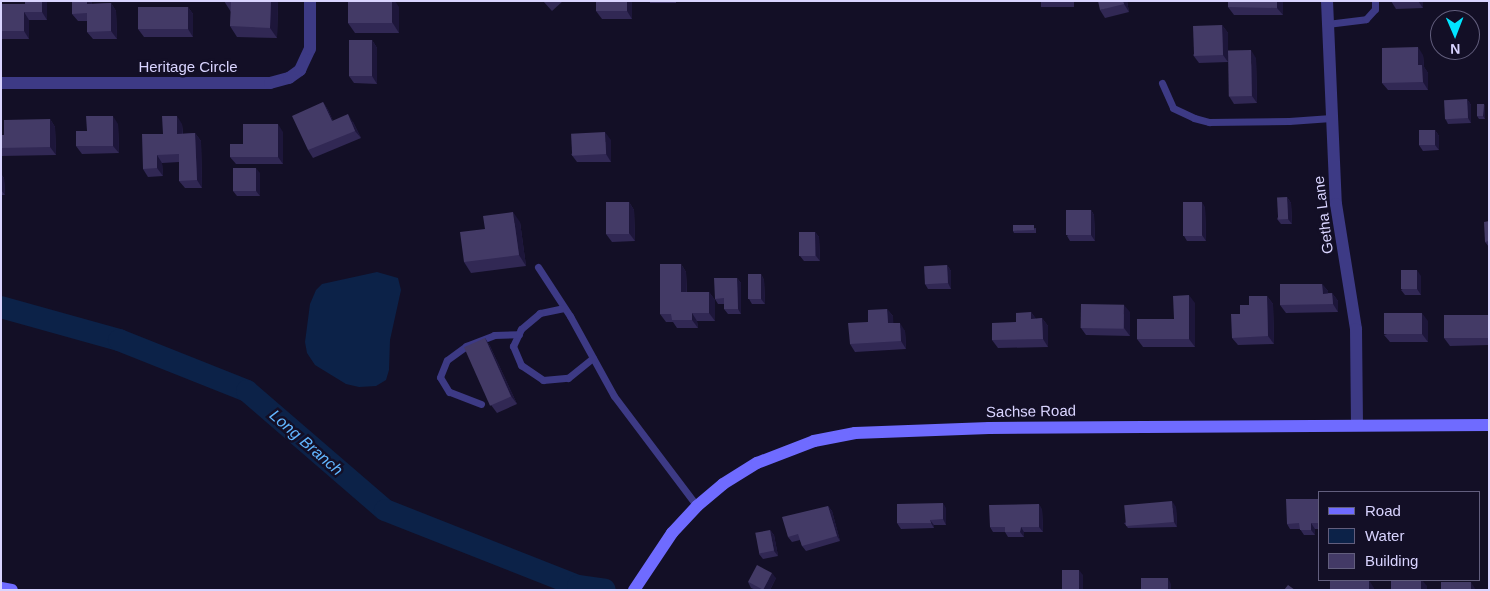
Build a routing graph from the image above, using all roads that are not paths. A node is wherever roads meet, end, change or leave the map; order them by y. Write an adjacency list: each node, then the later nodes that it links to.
1 (310, 1): 5 (street, Heritage Circle)
2 (1327, 1): 4 (street, Getha Lane)
3 (1375, 1): 4 (lane)
4 (1327, 24): 7 (street, Getha Lane)
5 (1, 83)
6 (1162, 83): 7 (lane)
7 (1331, 118): 13 (street, Getha Lane)
8 (538, 267): 9 (lane)
9 (564, 308): 10 (lane); 11 (lane)
10 (519, 334): 11 (lane); 12 (lane)
11 (593, 358): 15 (lane)
12 (481, 404)
13 (1357, 424): 14 (main road, Sachse Road); 15 (main road, Sachse Road)
14 (1489, 424)
15 (697, 506): 18 (main road, Sachse Road)
16 (1, 588): 17 (main road)
17 (12, 590)
18 (634, 590)

